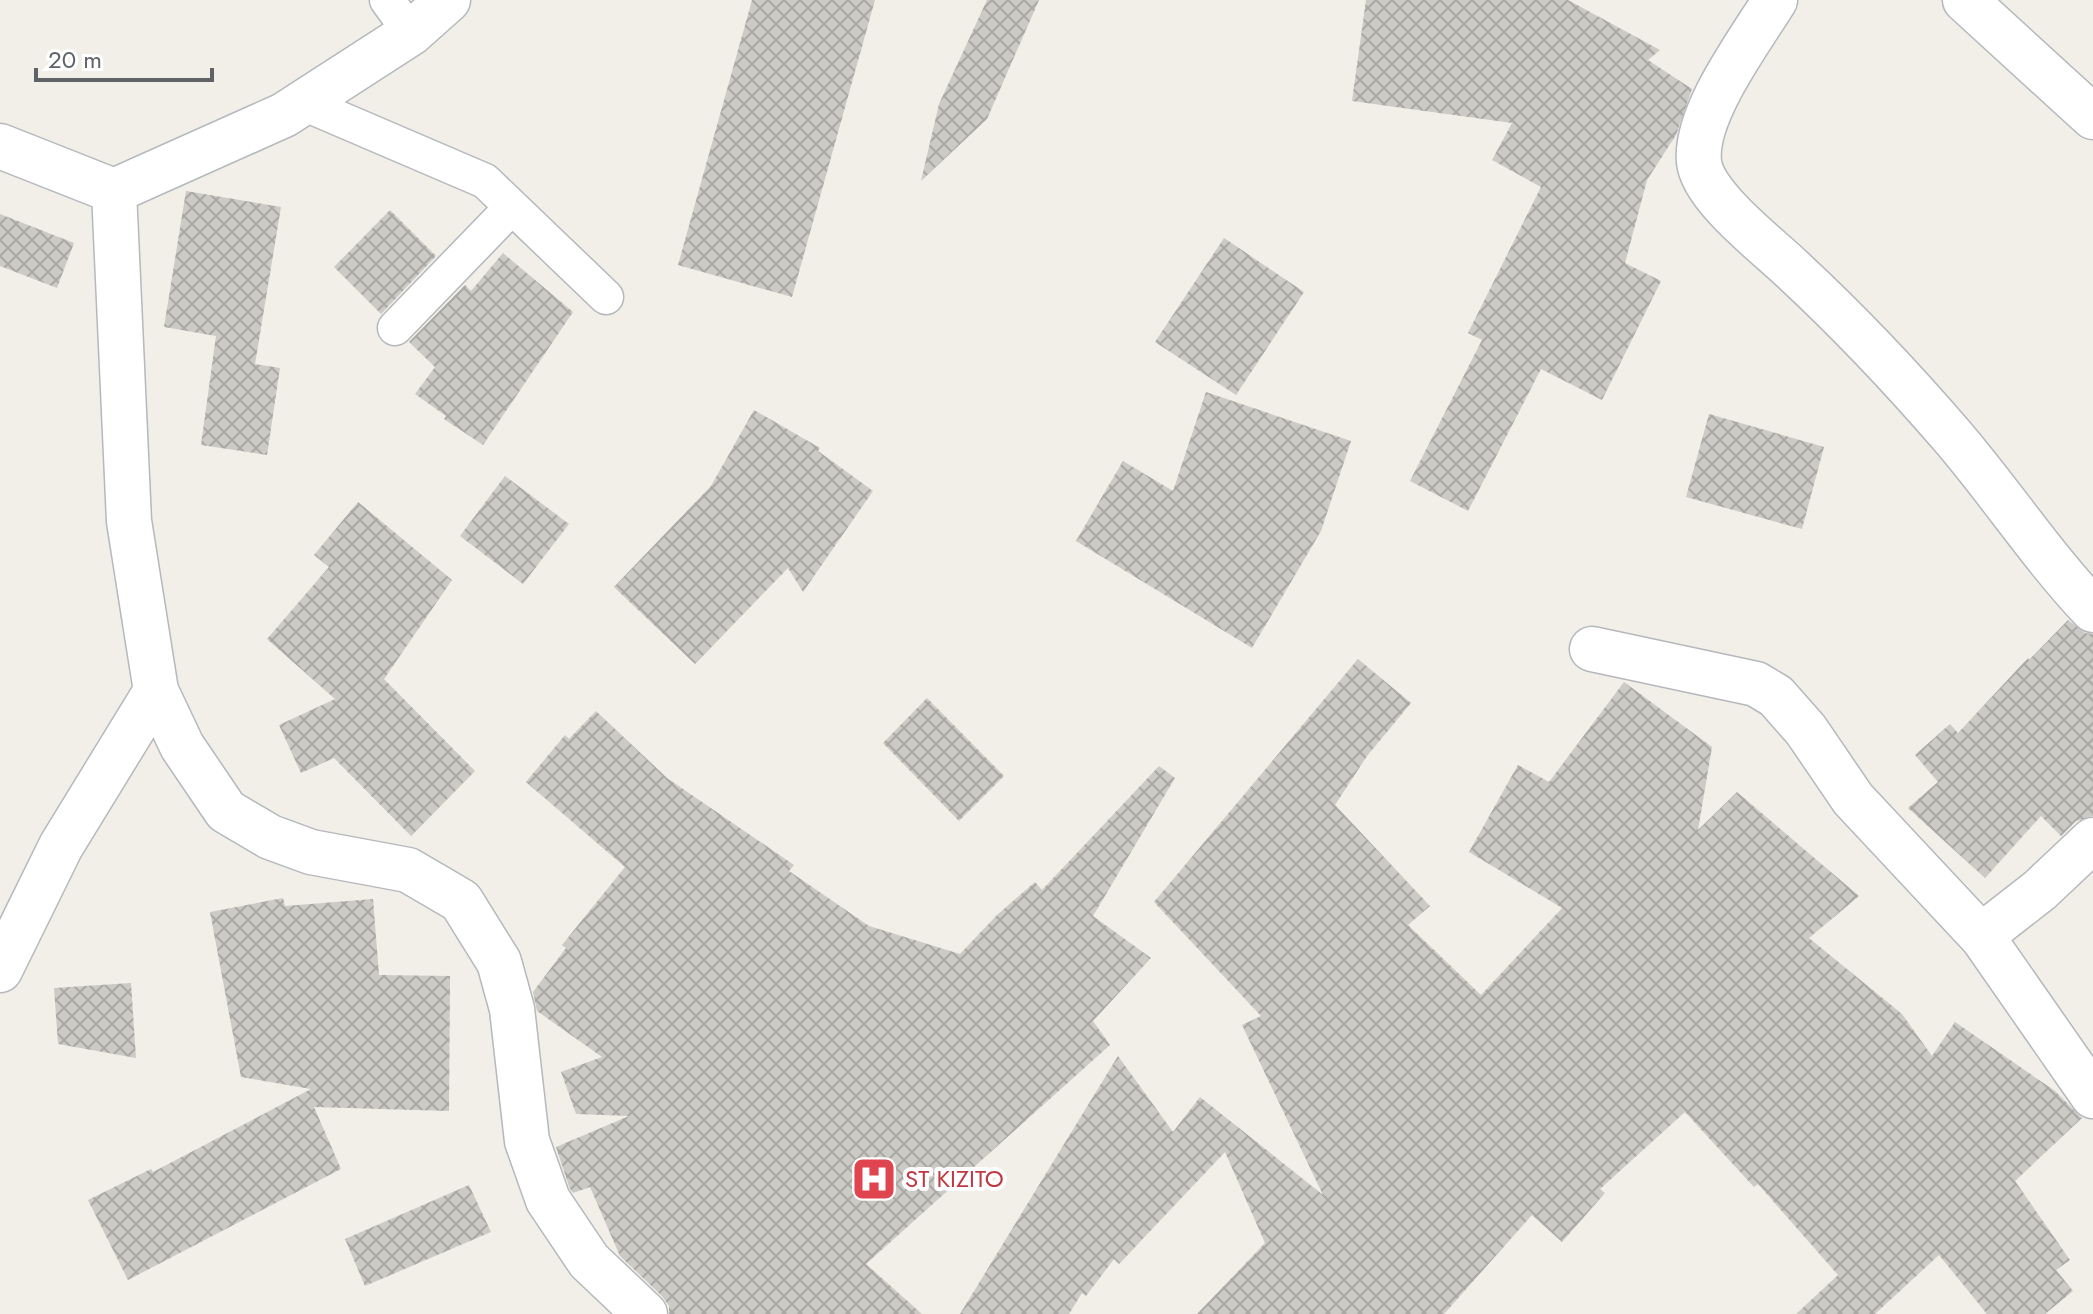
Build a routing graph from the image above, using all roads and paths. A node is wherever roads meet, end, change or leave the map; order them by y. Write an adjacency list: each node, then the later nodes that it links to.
1 (448, 0): 4 (street)
2 (1775, 0): 12 (street)
3 (1965, 0): 6 (street)
4 (399, 16): 5 (street)
5 (303, 103): 8 (street); 9 (lane)
6 (2093, 117)
7 (0, 146): 8 (street)
8 (114, 191): 14 (street)
9 (512, 207): 10 (lane); 11 (lane)
10 (606, 297)
11 (395, 328)
12 (2093, 610)
13 (1592, 649): 16 (street)
14 (156, 691): 17 (street); 19 (street)
15 (2093, 840): 16 (street)
16 (1983, 938): 18 (street)
17 (0, 970)
18 (2093, 1096)
19 (645, 1314)

